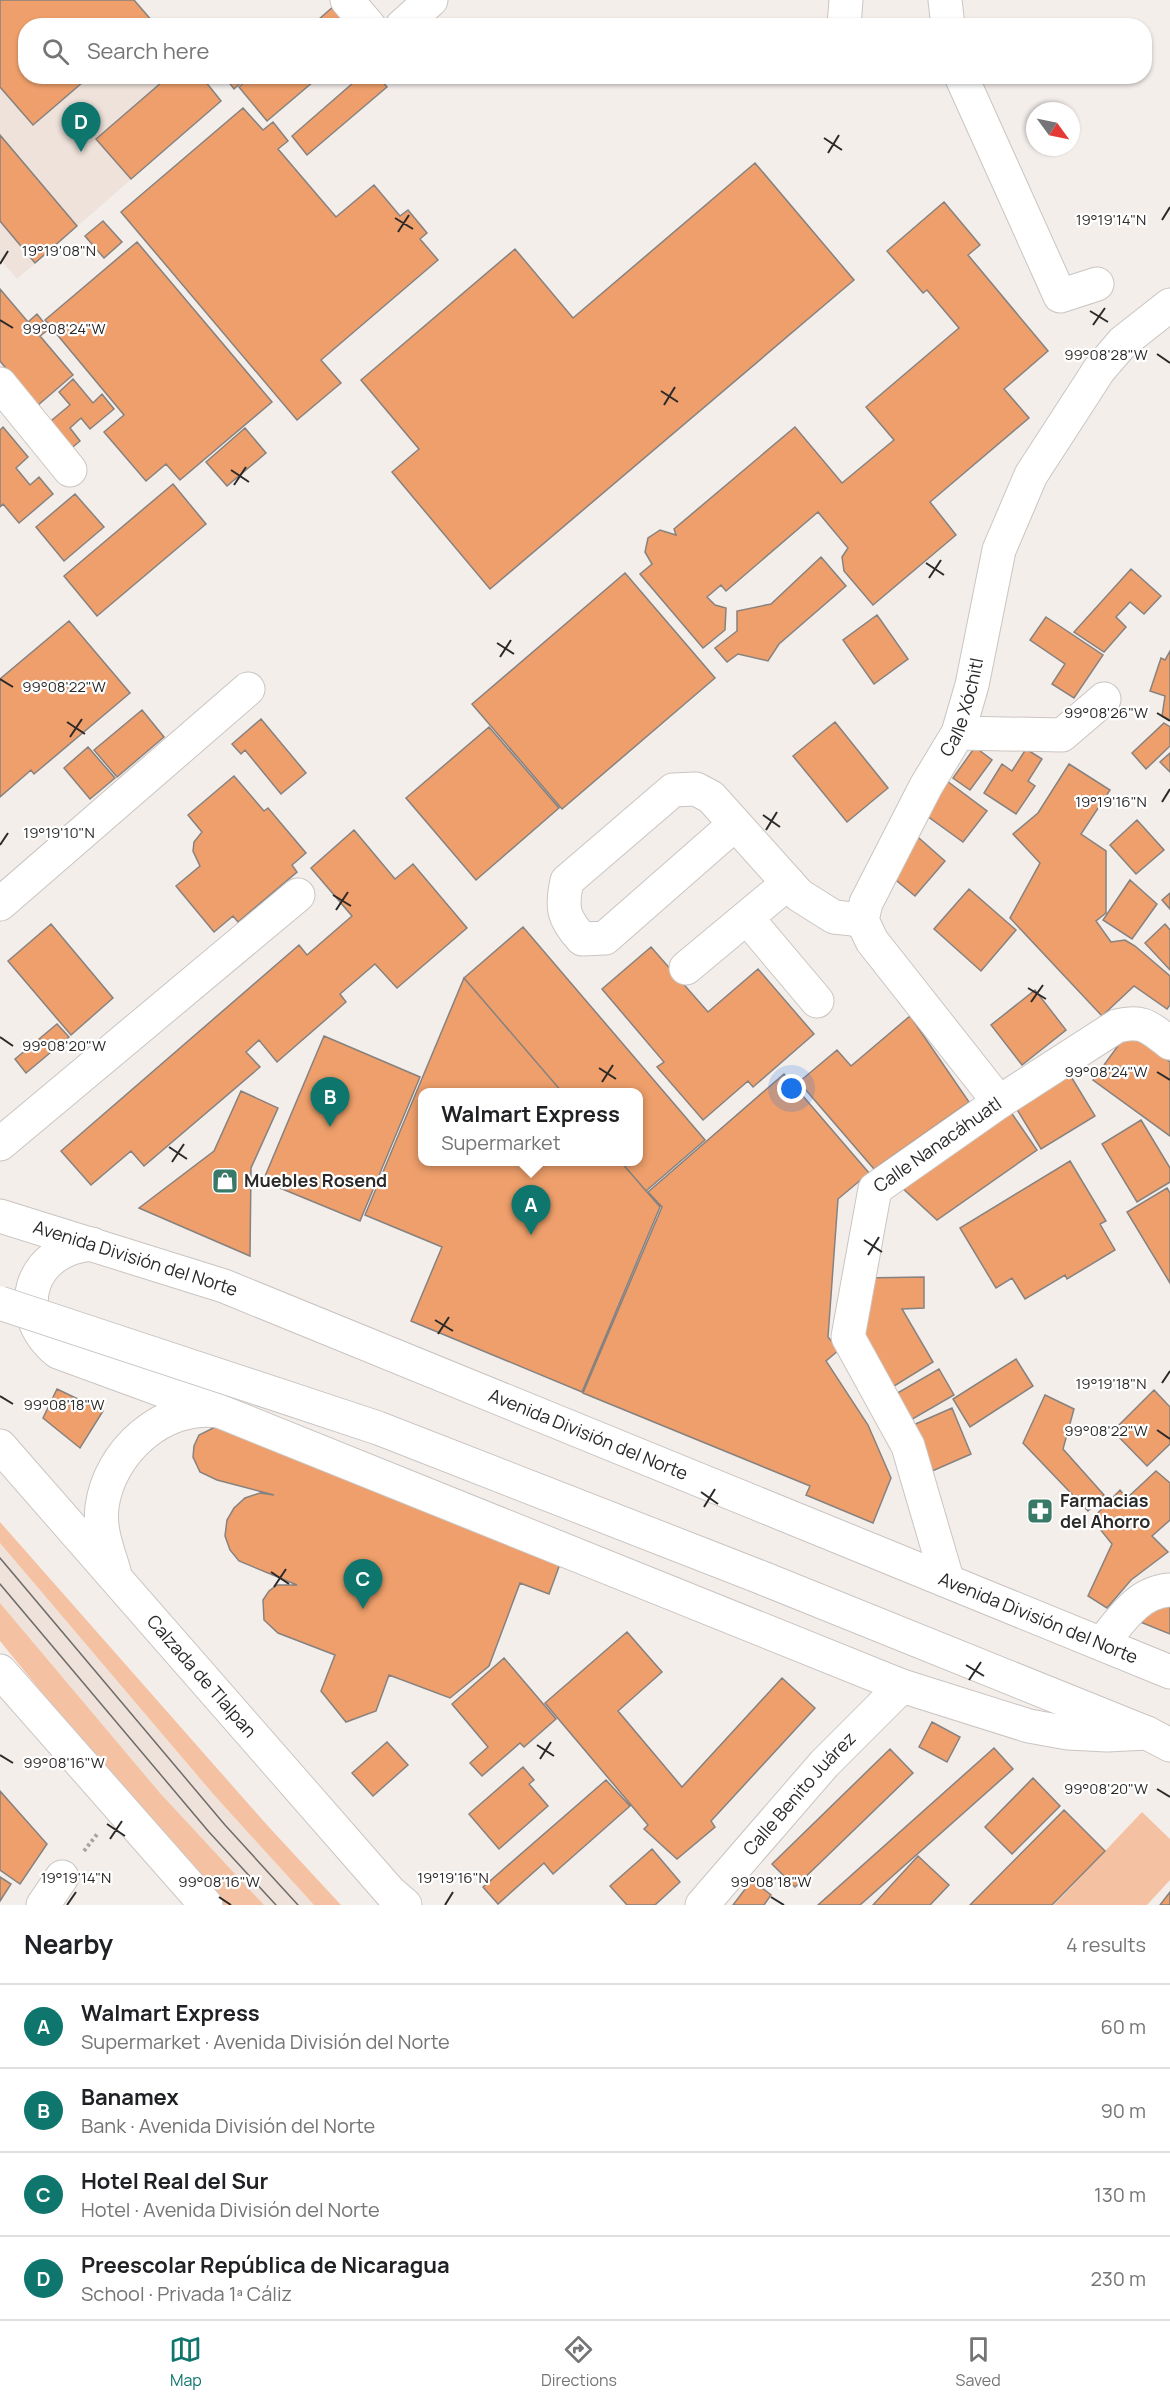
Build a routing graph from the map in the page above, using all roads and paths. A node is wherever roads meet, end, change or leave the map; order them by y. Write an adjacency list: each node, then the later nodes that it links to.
1 (431, 0): 4 (main road)
2 (846, 0): 5 (main road)
3 (945, 0): 6 (main road)
4 (411, 18)
5 (845, 18)
6 (947, 18)
7 (965, 84): 8 (main road)
8 (1097, 284)
9 (1170, 305): 14 (main road, Calle Xóchitl)
10 (0, 384): 11 (main road)
11 (70, 470)
12 (248, 689): 18 (main road)
13 (1104, 699): 14 (main road)
14 (958, 733): 20 (main road, Calle Xóchitl)
15 (735, 824): 15 (main road); 16 (main road)
16 (788, 883): 19 (main road); 20 (main road)
17 (298, 895): 25 (main road)
18 (0, 904)
19 (747, 918): 21 (main road); 22 (main road)
20 (862, 920): 24 (main road)
21 (686, 968)
22 (818, 1001)
23 (1170, 1043): 24 (main road, Calle Nanacáhuatl)
24 (999, 1102): 32 (main road, Calle Nanacáhuatl)
25 (0, 1144)
26 (0, 1216): 27 (main road, Avenida División del Norte)
27 (92, 1244): 29 (main road); 32 (main road, Avenida División del Norte)
28 (0, 1303): 38 (main road, bridge)
29 (219, 1411): 31 (main road); 37 (main road)
30 (0, 1446): 31 (main road, Calzada de Tlalpan)
31 (116, 1579): 43 (main road, Calzada de Tlalpan)
32 (946, 1579): 34 (main road, Avenida División del Norte)
33 (1170, 1590): 34 (main road)
34 (1103, 1642): 36 (main road, Avenida División del Norte)
35 (0, 1671): 39 (main road)
36 (1170, 1672)
37 (902, 1686): 38 (main road); 44 (main road, Calle Benito Juárez)
38 (1158, 1739)
39 (119, 1807): 40 (path); 42 (main road)
40 (70, 1868): 41 (main road)
41 (44, 1905)
42 (206, 1905)
43 (405, 1905)
44 (702, 1905)

